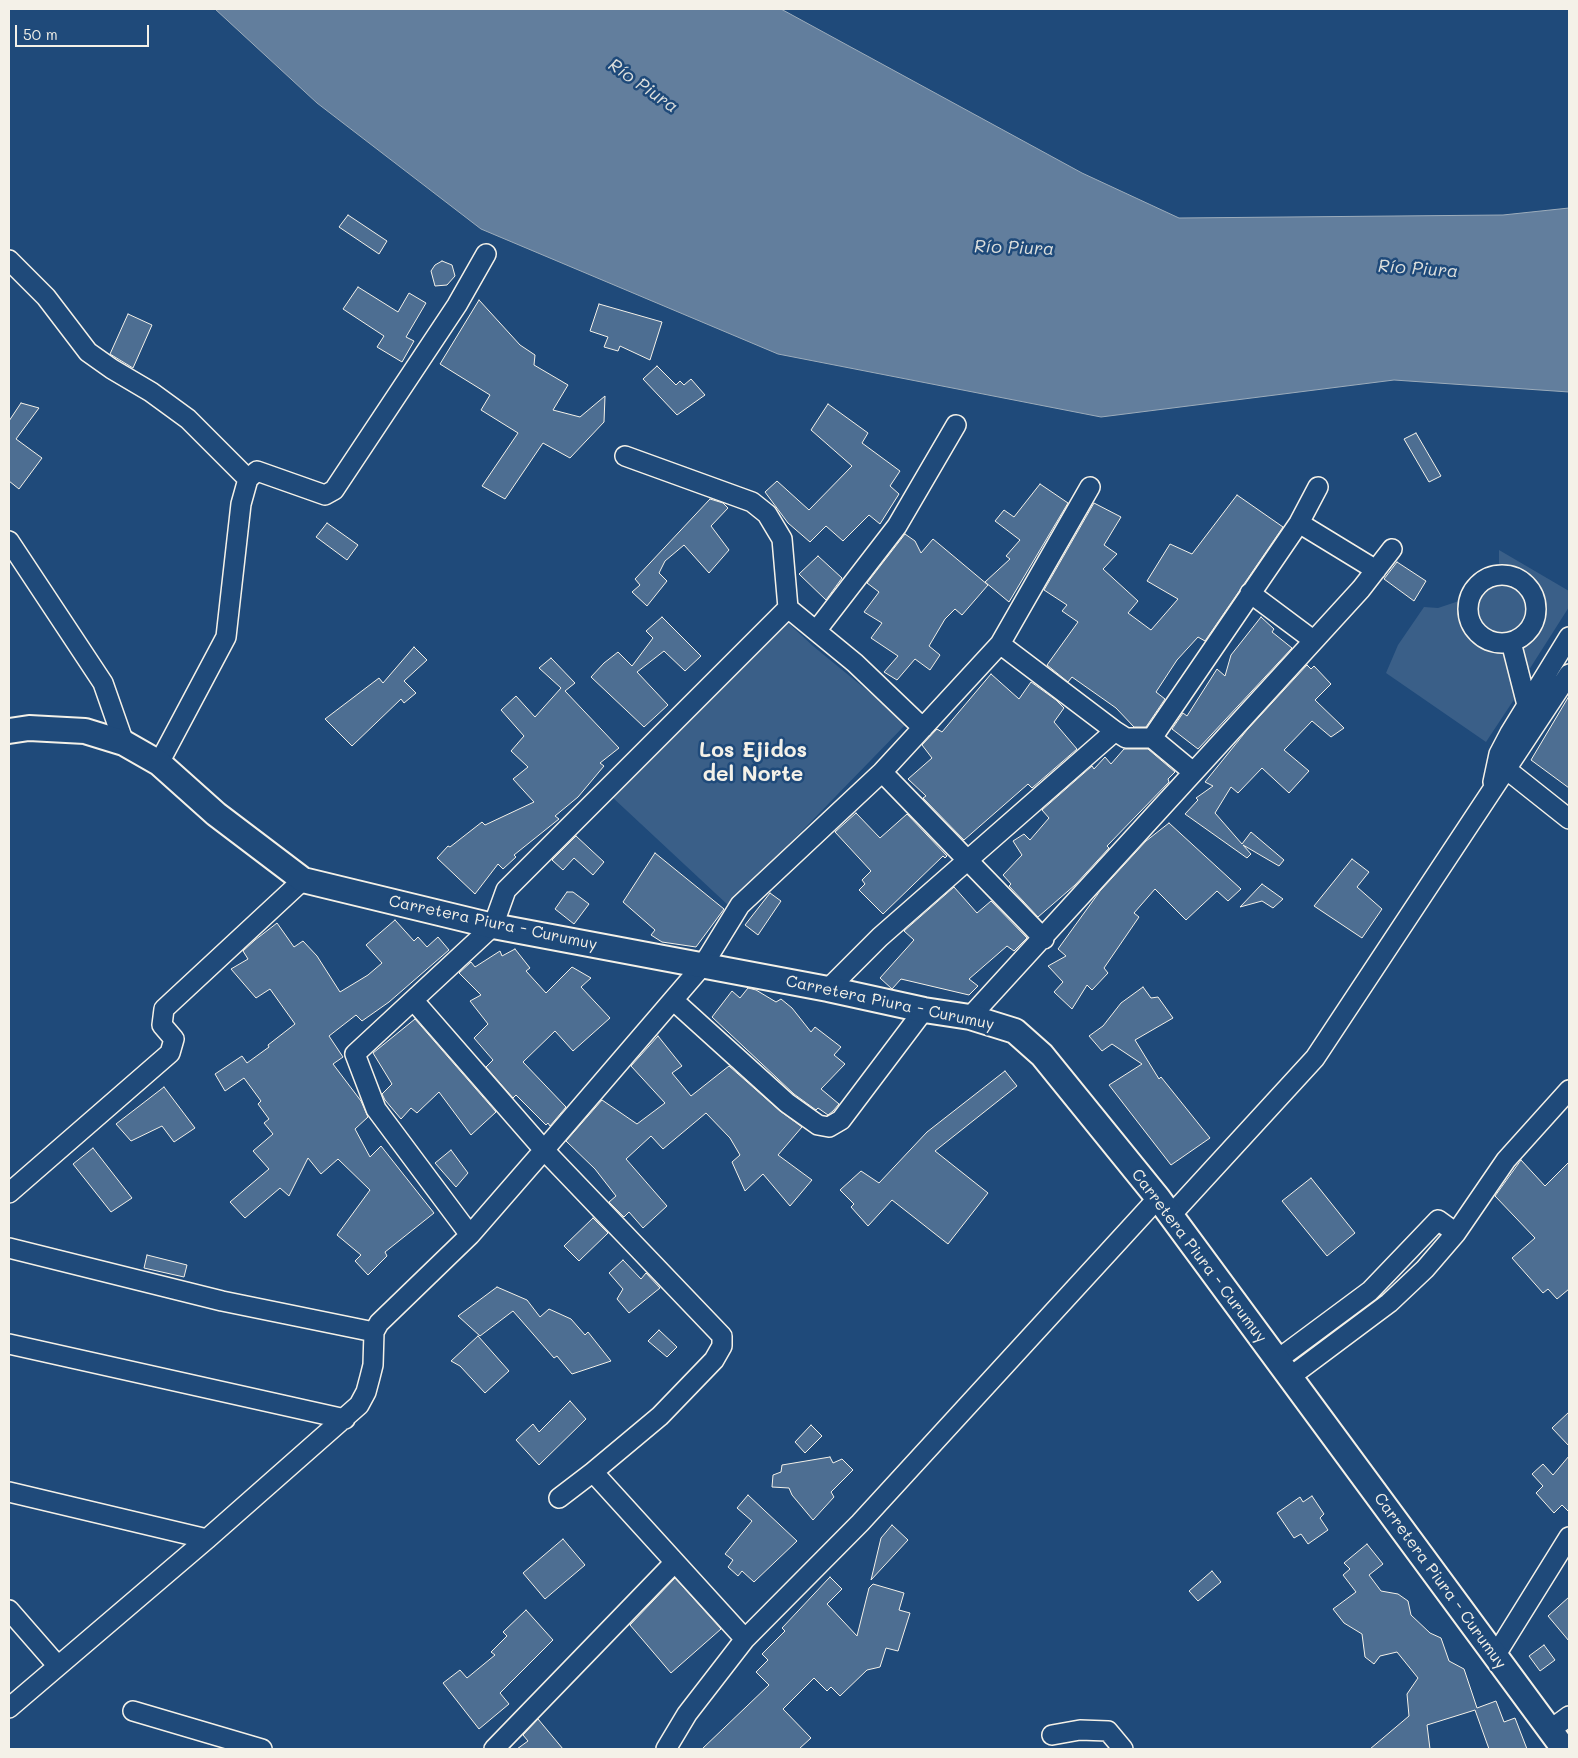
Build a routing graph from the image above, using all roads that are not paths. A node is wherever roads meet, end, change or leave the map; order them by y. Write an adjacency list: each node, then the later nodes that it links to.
1 (486, 254): 5 (street)
2 (9, 260): 5 (street)
3 (956, 425): 14 (street)
4 (625, 456): 13 (street)
5 (248, 479): 26 (street)
6 (1090, 486): 18 (street)
7 (1318, 487): 8 (street)
8 (1299, 523): 11 (street); 12 (street)
9 (9, 541): 25 (street)
10 (1392, 549): 11 (street)
11 (1376, 570): 16 (street)
12 (1250, 593): 16 (street); 24 (street)
13 (788, 608): 14 (street); 34 (street)
14 (816, 631): 21 (street)
15 (1569, 637): 20 (street)
16 (1313, 640): 29 (street)
17 (1511, 642): 20 (street)
18 (1000, 644): 21 (street); 23 (street)
19 (1569, 674): 27 (street)
20 (1527, 705): 30 (street)
21 (922, 728): 28 (street)
22 (9, 731): 25 (main road, Carretera Piura - Curumuy)
23 (1115, 731): 24 (street); 32 (street)
24 (1152, 738): 29 (street)
25 (124, 743): 26 (main road, Carretera Piura - Curumuy)
26 (159, 763): 33 (main road, Carretera Piura - Curumuy)
27 (1506, 769): 30 (street); 31 (street)
28 (882, 772): 32 (street); 36 (street)
29 (1193, 772): 35 (street)
30 (1492, 791): 45 (street)
31 (1569, 818)
32 (969, 861): 35 (street); 37 (street)
33 (303, 880): 34 (main road, Carretera Piura - Curumuy); 44 (street)
34 (493, 926): 36 (main road, Carretera Piura - Curumuy); 39 (street)
35 (1044, 939): 41 (street)
36 (703, 965): 37 (main road, Carretera Piura - Curumuy); 38 (street)
37 (828, 989): 40 (main road, Carretera Piura - Curumuy)
38 (673, 1000): 40 (street); 43 (street)
39 (414, 1002): 43 (street); 47 (street)
40 (924, 1010): 41 (main road, Carretera Piura - Curumuy)
41 (970, 1017): 45 (main road, Carretera Piura - Curumuy)
42 (1569, 1090): 46 (street)
43 (544, 1150): 47 (street); 55 (street)
44 (9, 1193)
45 (1165, 1206): 53 (main road, Carretera Piura - Curumuy); 62 (street)
46 (1456, 1233): 49 (street); 50 (street)
47 (470, 1235): 51 (street)
48 (9, 1248): 51 (street)
49 (1370, 1291): 50 (street); 53 (street)
50 (1385, 1306): 53 (street)
51 (374, 1332): 54 (street)
52 (9, 1344): 54 (street)
53 (1284, 1368): 63 (main road, Carretera Piura - Curumuy)
54 (345, 1419): 59 (street)
55 (593, 1472): 57 (street); 60 (street)
56 (9, 1492): 59 (street)
57 (559, 1498)
58 (1569, 1537): 63 (street)
59 (207, 1539): 64 (street)
60 (675, 1562): 62 (street); 71 (street)
61 (9, 1610): 64 (street)
62 (745, 1639): 72 (street)
63 (1495, 1656): 69 (main road, Carretera Piura - Curumuy)
64 (57, 1665): 65 (street)
65 (9, 1708)
66 (133, 1712): 70 (street)
67 (1569, 1716): 69 (street)
68 (1052, 1735): 73 (street)
69 (1557, 1744)
70 (262, 1749)
71 (494, 1749)
72 (666, 1749)
73 (1123, 1749)

